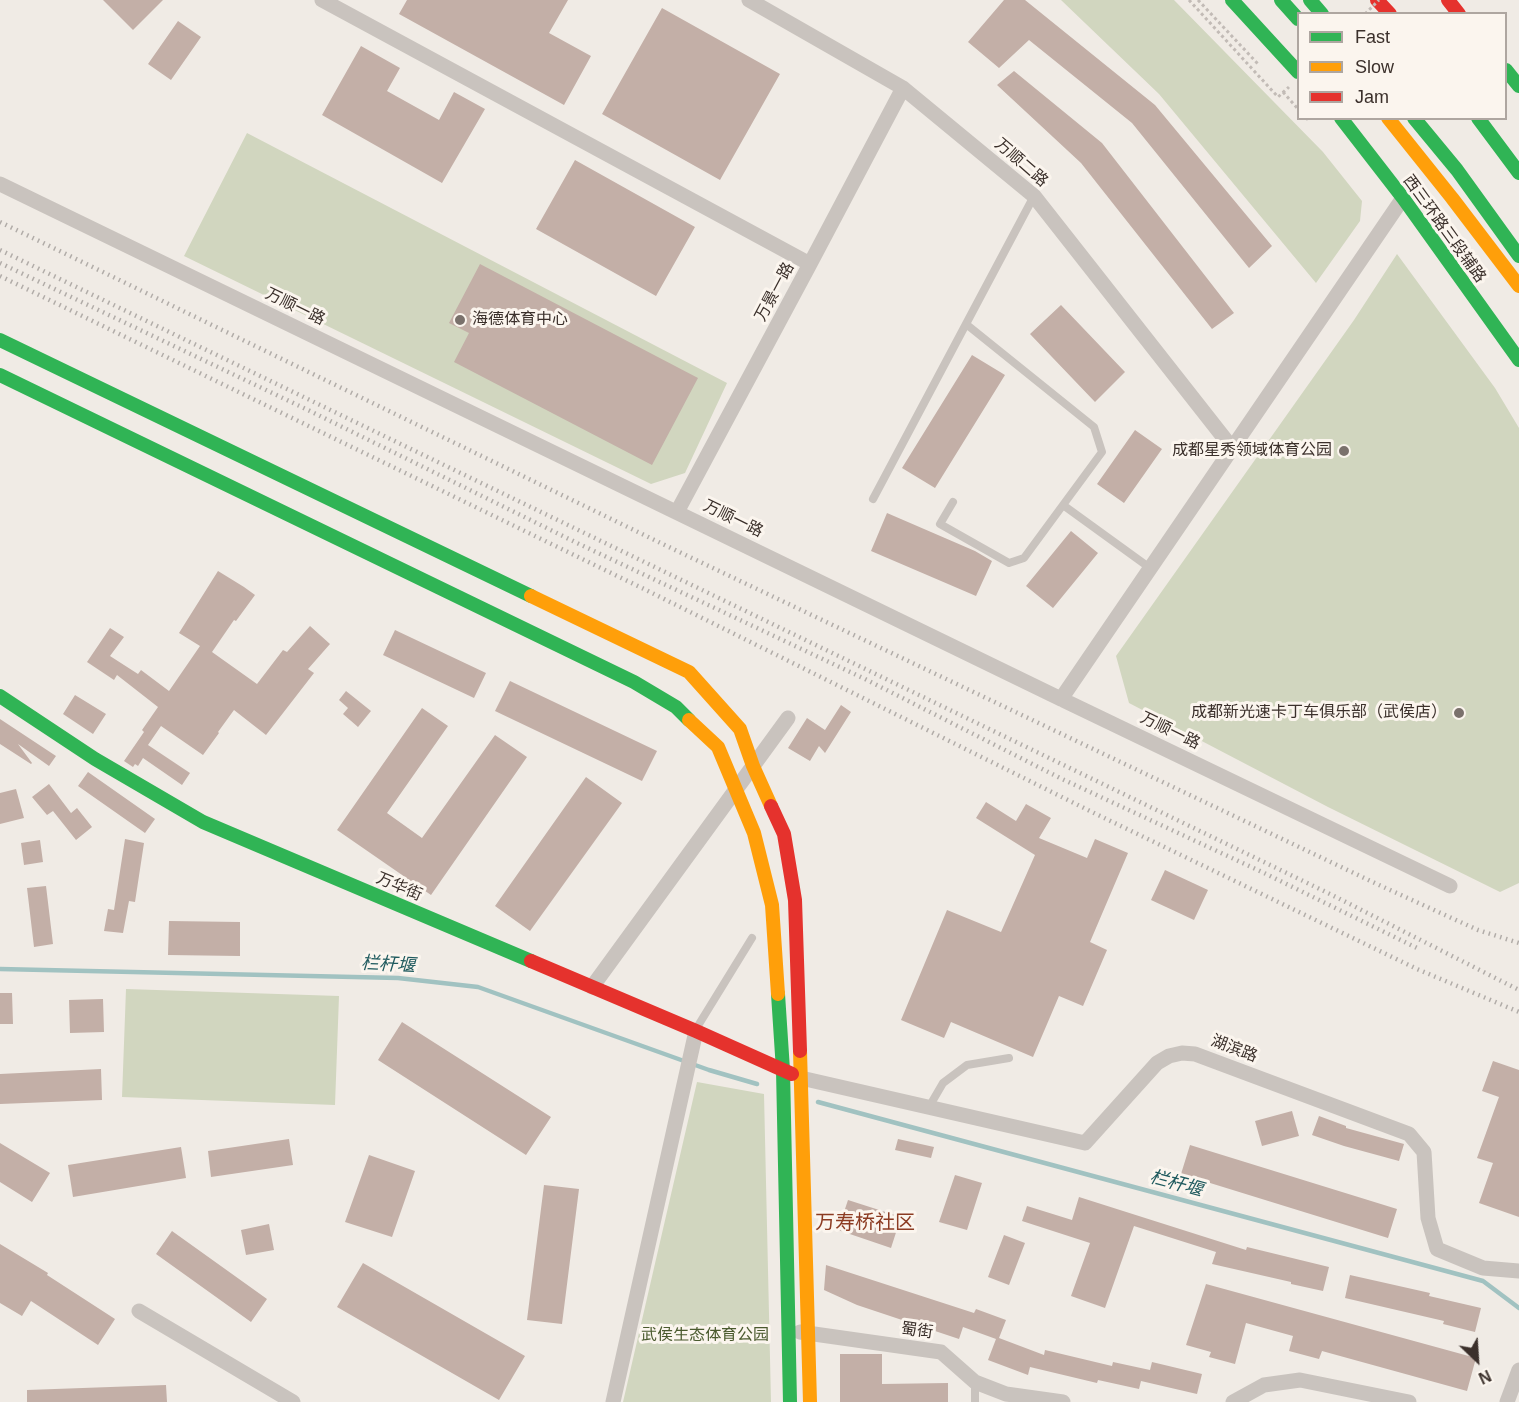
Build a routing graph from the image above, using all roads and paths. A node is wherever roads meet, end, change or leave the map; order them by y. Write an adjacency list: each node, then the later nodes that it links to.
1 (322, 0): 32 (street)
2 (749, 0): 20 (street, 万顺二路)
3 (1189, 0): 21 (path)
4 (1198, 0): 15 (path)
5 (1232, 0): 16 (main road)
6 (1281, 0): 14 (main road)
7 (1310, 0): 10 (main road)
8 (1378, 0): 11 (path, bridge); 12 (main road)
9 (1448, 0): 13 (main road)
10 (1320, 12)
11 (1367, 12)
12 (1388, 12)
13 (1457, 12)
14 (1297, 17)
15 (1258, 64)
16 (1297, 70)
17 (1507, 71): 19 (main road)
18 (1291, 85): 21 (path)
19 (1519, 86)
20 (903, 87): 29 (street, 万顺二路); 32 (street, 万景一路)
21 (1283, 92): 22 (path)
22 (1297, 107)
23 (1343, 120): 30 (main road, 西三环路三段辅路)
24 (1390, 120): 33 (main road)
25 (1416, 120): 31 (main road)
26 (1479, 120): 27 (main road)
27 (1519, 173)
28 (0, 184): 44 (street, 万顺一路)
29 (1034, 196): 34 (lane); 40 (street, 万顺二路)
30 (1402, 198): 35 (main road, 西三环路三段辅路); 40 (street)
31 (1519, 256)
32 (810, 264): 44 (street, 万景一路)
33 (1519, 286)
34 (966, 324): 41 (lane); 43 (lane)
35 (1500, 335): 37 (main road, 西三环路三段辅路); 38 (main road)
36 (0, 340): 49 (main road)
37 (1519, 360)
38 (1519, 371)
39 (0, 375): 50 (main road)
40 (1232, 448): 45 (street)
41 (873, 499)
42 (953, 502): 43 (lane)
43 (1063, 505): 45 (lane)
44 (677, 512): 47 (street, 万顺一路)
45 (1150, 568): 47 (street)
46 (0, 696): 53 (main road, 万华街)
47 (1061, 699): 51 (street, 万顺一路)
48 (788, 718): 49 (street)
49 (753, 766): 50 (street); 57 (main road)
50 (736, 790): 53 (street); 56 (main road)
51 (1450, 886)
52 (752, 938): 54 (lane)
53 (592, 987): 54 (main road, 万华街)
54 (696, 1031): 56 (main road, 万华街); 66 (street)
55 (1009, 1058): 58 (lane)
56 (783, 1070): 57 (main road, 万华街); 61 (main road)
57 (801, 1078): 58 (street, 湖滨路); 62 (main road)
58 (929, 1107): 59 (street, 湖滨路)
59 (1519, 1271)
60 (138, 1311): 65 (street)
61 (789, 1332): 62 (street, 蜀街); 67 (main road)
62 (808, 1333): 64 (street, 蜀街); 68 (main road)
63 (1519, 1370): 73 (street)
64 (975, 1382): 69 (lane); 70 (street, 蜀街)
65 (293, 1402)
66 (613, 1402)
67 (790, 1402)
68 (810, 1402)
69 (975, 1402)
70 (1063, 1402)
71 (1233, 1402): 72 (street)
72 (1408, 1402)
73 (1507, 1402)

